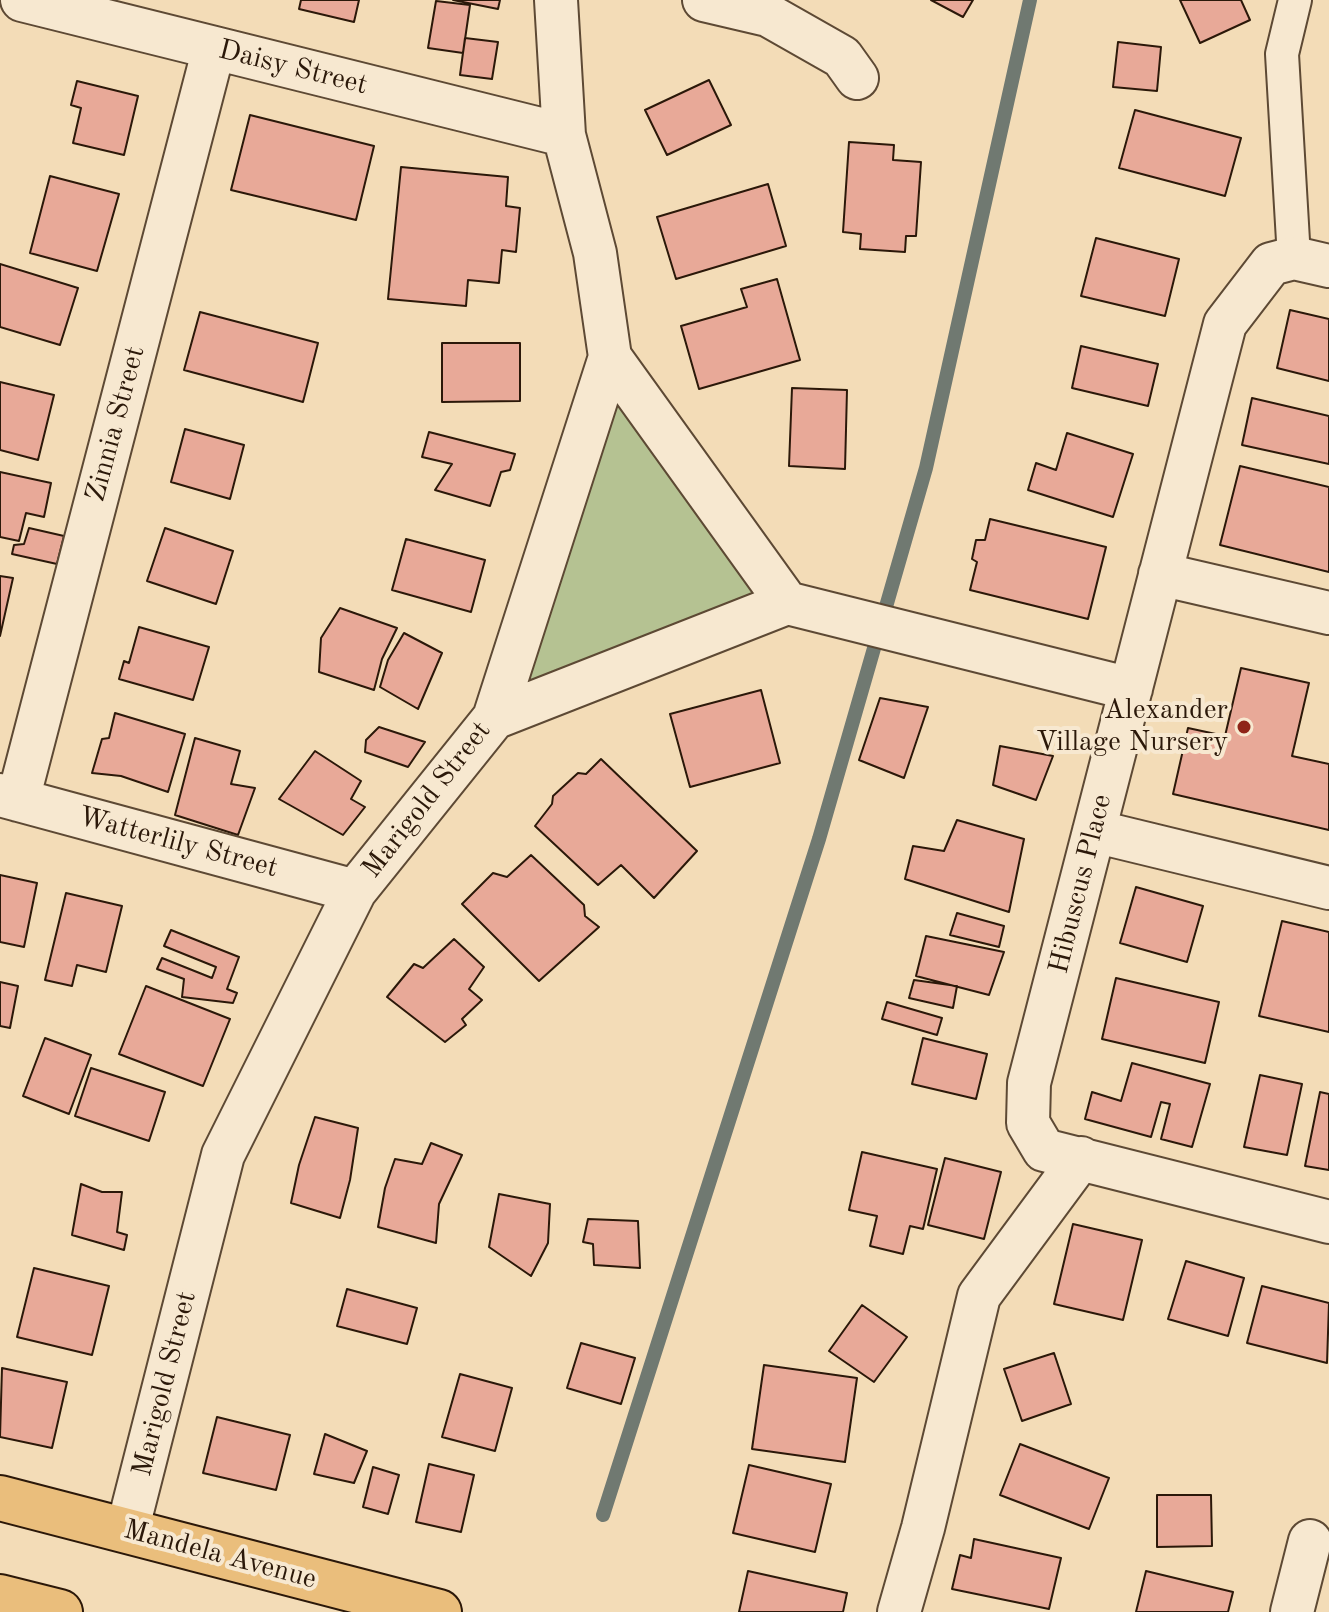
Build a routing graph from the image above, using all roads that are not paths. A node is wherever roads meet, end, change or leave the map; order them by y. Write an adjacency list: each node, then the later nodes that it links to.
1 (22, 0): 5 (street, Daisy Street)
2 (556, 0): 7 (street, Marigold Street)
3 (704, 0): 6 (street)
4 (1295, 0): 8 (street)
5 (214, 48): 7 (street, Daisy Street); 15 (street, Zinnia Street)
6 (857, 78)
7 (564, 135): 9 (street, Marigold Street)
8 (1312, 262): 10 (street, Hibuscus Place)
9 (610, 357): 11 (street); 14 (street, Marigold Street)
10 (1160, 574): 12 (street); 13 (street, Hibuscus Place)
11 (787, 603): 13 (street); 14 (street)
12 (1329, 613)
13 (1131, 689): 16 (street, Hibuscus Place)
14 (494, 718): 18 (street, Marigold Street)
15 (9, 797): 18 (street, Watterlily Street)
16 (1094, 831): 17 (street); 19 (street, Hibuscus Place)
17 (1329, 888)
18 (355, 891): 22 (street, Marigold Street)
19 (1081, 1158): 20 (street, Hibuscus Place); 27 (street)
20 (1329, 1222)
21 (0, 1498): 22 (main road, Mandela Avenue)
22 (127, 1531): 26 (main road, Mandela Avenue)
23 (1310, 1541): 28 (street)
24 (0, 1597): 25 (main road)
25 (60, 1612)
26 (439, 1612)
27 (899, 1612)
28 (1292, 1612)

